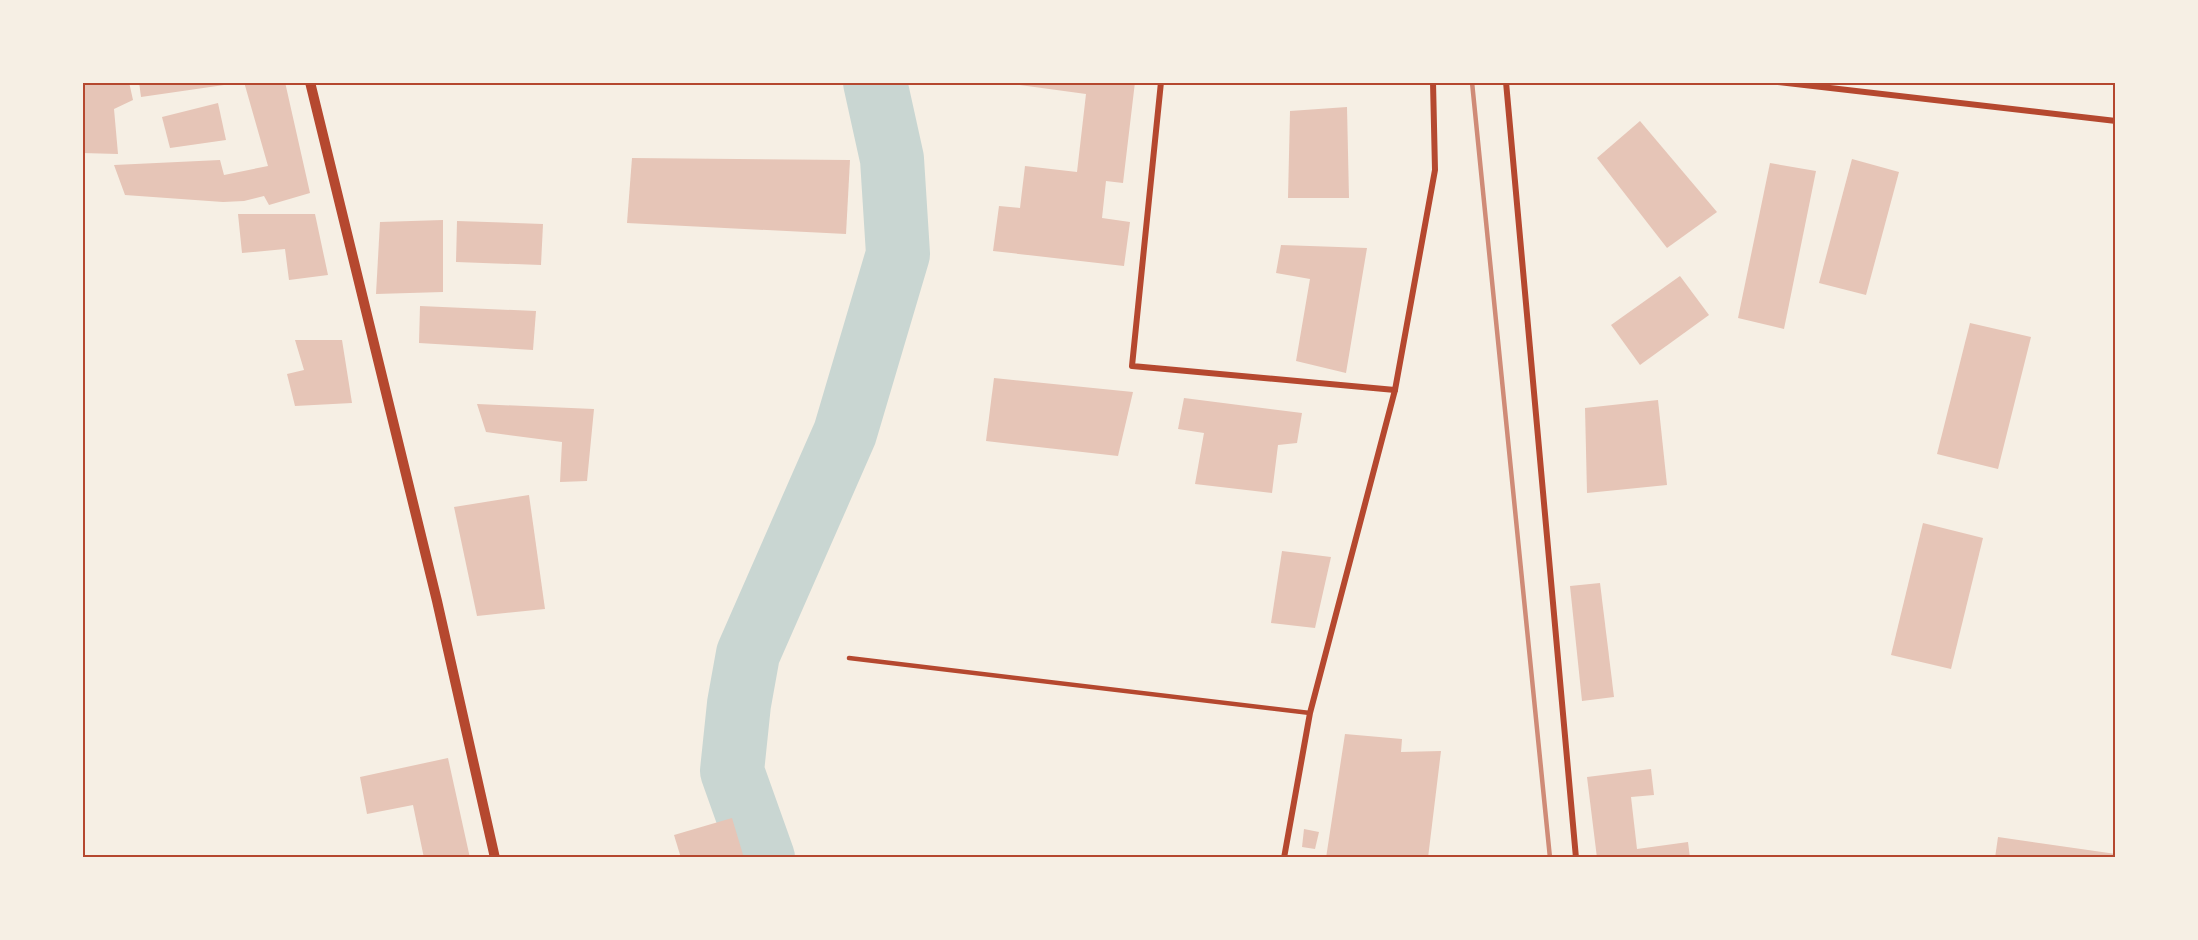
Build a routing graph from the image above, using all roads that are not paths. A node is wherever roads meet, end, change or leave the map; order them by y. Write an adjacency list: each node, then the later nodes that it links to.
1 (310, 82): 10 (street)
2 (1161, 82): 7 (street)
3 (1433, 82): 7 (street)
4 (1506, 82): 12 (street)
5 (1778, 82): 6 (street)
6 (2115, 121)
7 (1395, 390): 9 (street)
8 (849, 658): 9 (lane)
9 (1310, 713): 11 (street)
10 (495, 858)
11 (1284, 858)
12 (1576, 858)

